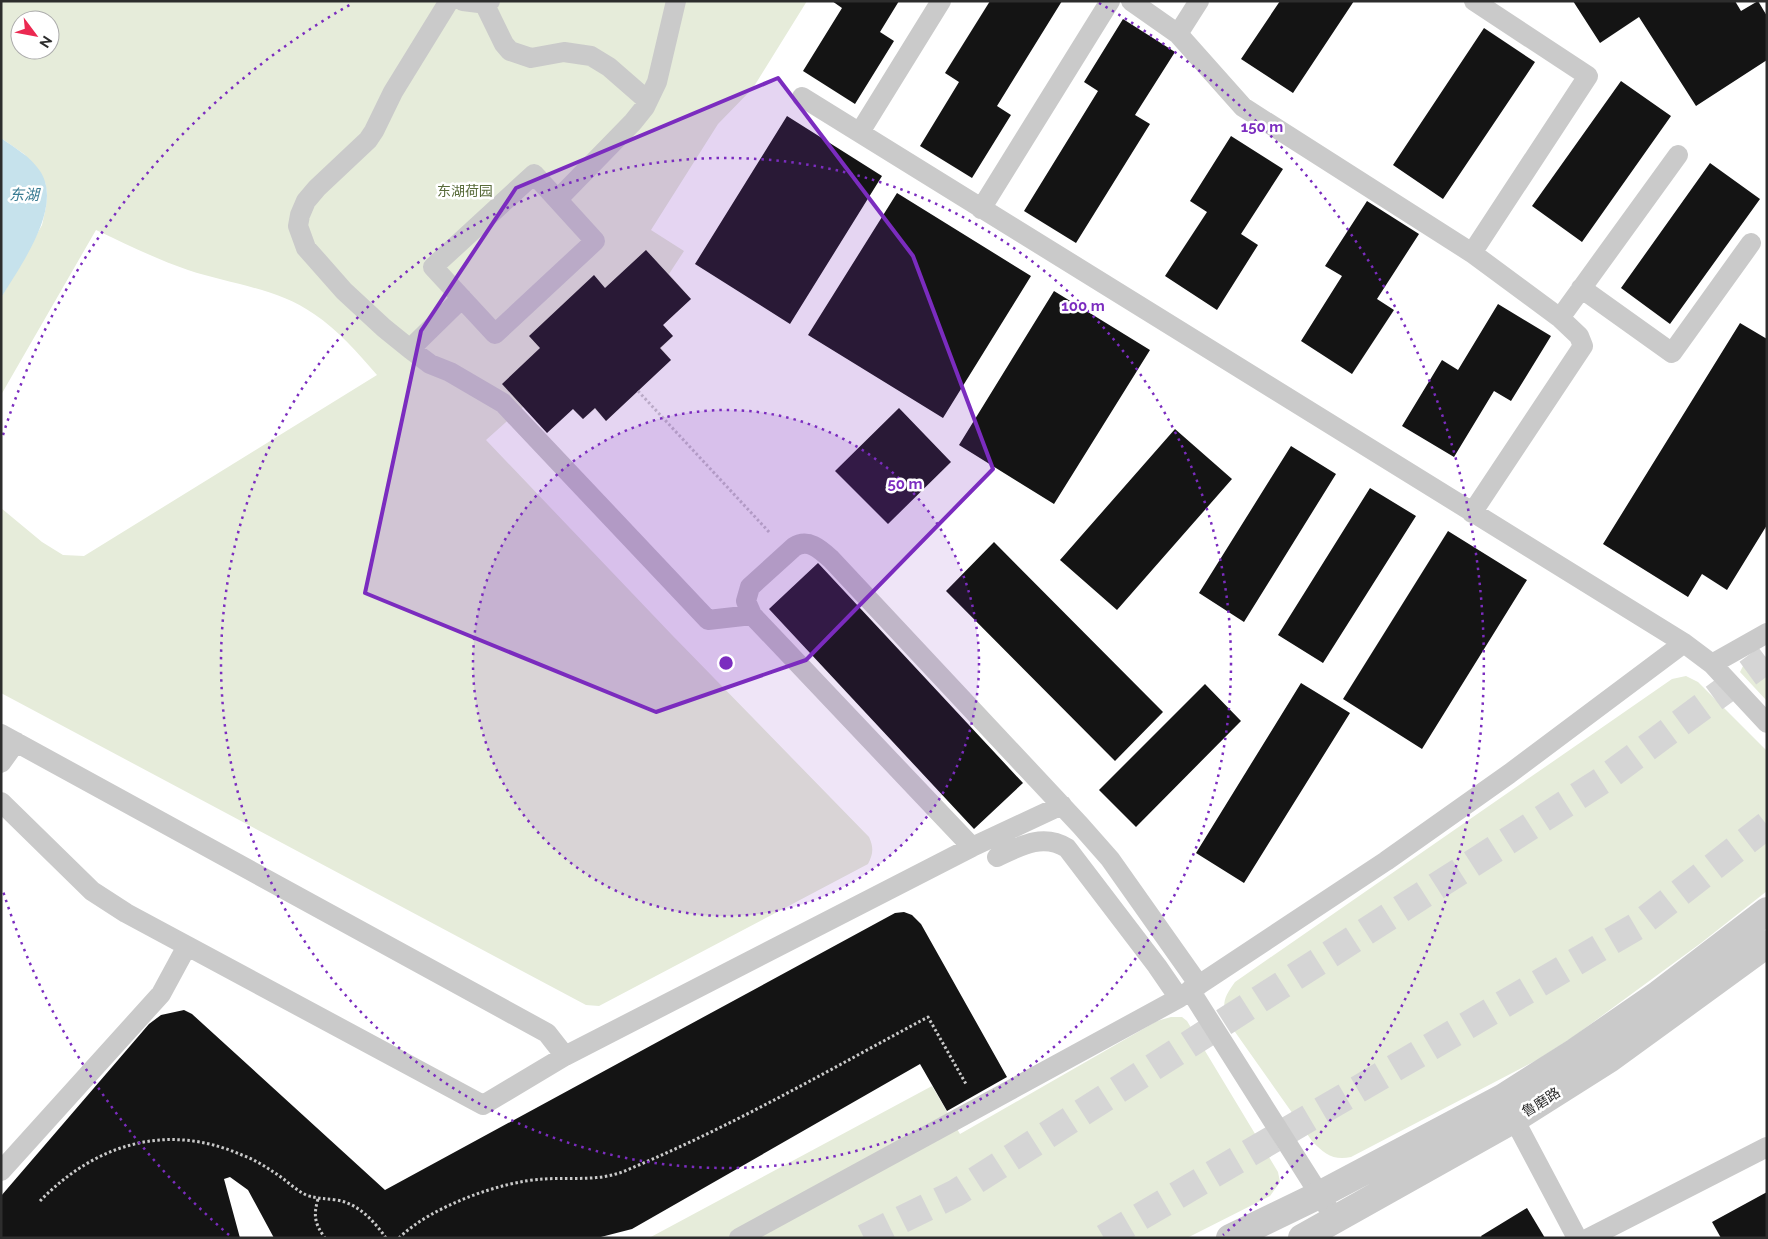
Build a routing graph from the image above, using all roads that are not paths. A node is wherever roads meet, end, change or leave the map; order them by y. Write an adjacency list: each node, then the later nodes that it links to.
1 (449, 1): 22 (lane)
2 (463, 1): 9 (lane)
3 (676, 1): 12 (lane)
4 (941, 1): 13 (lane)
5 (1110, 1): 16 (lane)
6 (1131, 1): 10 (lane)
7 (1200, 1): 10 (lane)
8 (1474, 1): 18 (lane)
9 (487, 2): 12 (lane)
10 (1178, 34): 18 (lane)
11 (802, 97): 13 (lane)
12 (648, 100): 15 (lane)
13 (860, 132): 16 (lane)
14 (1678, 155): 19 (lane)
15 (558, 199): 20 (lane); 20 (lane)
16 (981, 208): 23 (lane)
17 (1751, 243): 19 (lane)
18 (1472, 253): 21 (lane)
19 (1582, 288): 21 (lane)
20 (462, 298): 22 (lane)
21 (1560, 318): 23 (lane)
22 (410, 349): 24 (lane)
23 (1472, 513): 26 (lane)
24 (752, 616): 32 (lane); 33 (lane)
25 (1767, 633): 27 (lane)
26 (1684, 643): 27 (lane); 38 (lane)
27 (1712, 664): 28 (lane)
28 (1767, 723)
29 (9, 738): 30 (lane); 39 (lane)
30 (1, 763)
31 (1, 802): 37 (lane)
32 (1062, 805): 33 (lane); 38 (lane)
33 (972, 847): 39 (lane)
34 (997, 857): 38 (lane)
35 (1767, 911): 43 (street)
36 (1767, 944): 40 (street, 鲁磨路)
37 (187, 946): 39 (lane); 42 (lane)
38 (1189, 991): 43 (lane); 45 (lane)
39 (565, 1056)
40 (1514, 1119): 44 (street, 鲁磨路); 48 (lane)
41 (1767, 1147): 49 (lane)
42 (1, 1171)
43 (1319, 1195): 44 (lane); 46 (street)
44 (1335, 1218): 47 (street, 鲁磨路)
45 (739, 1238)
46 (1230, 1238)
47 (1302, 1238)
48 (1577, 1238)
49 (1589, 1238)

